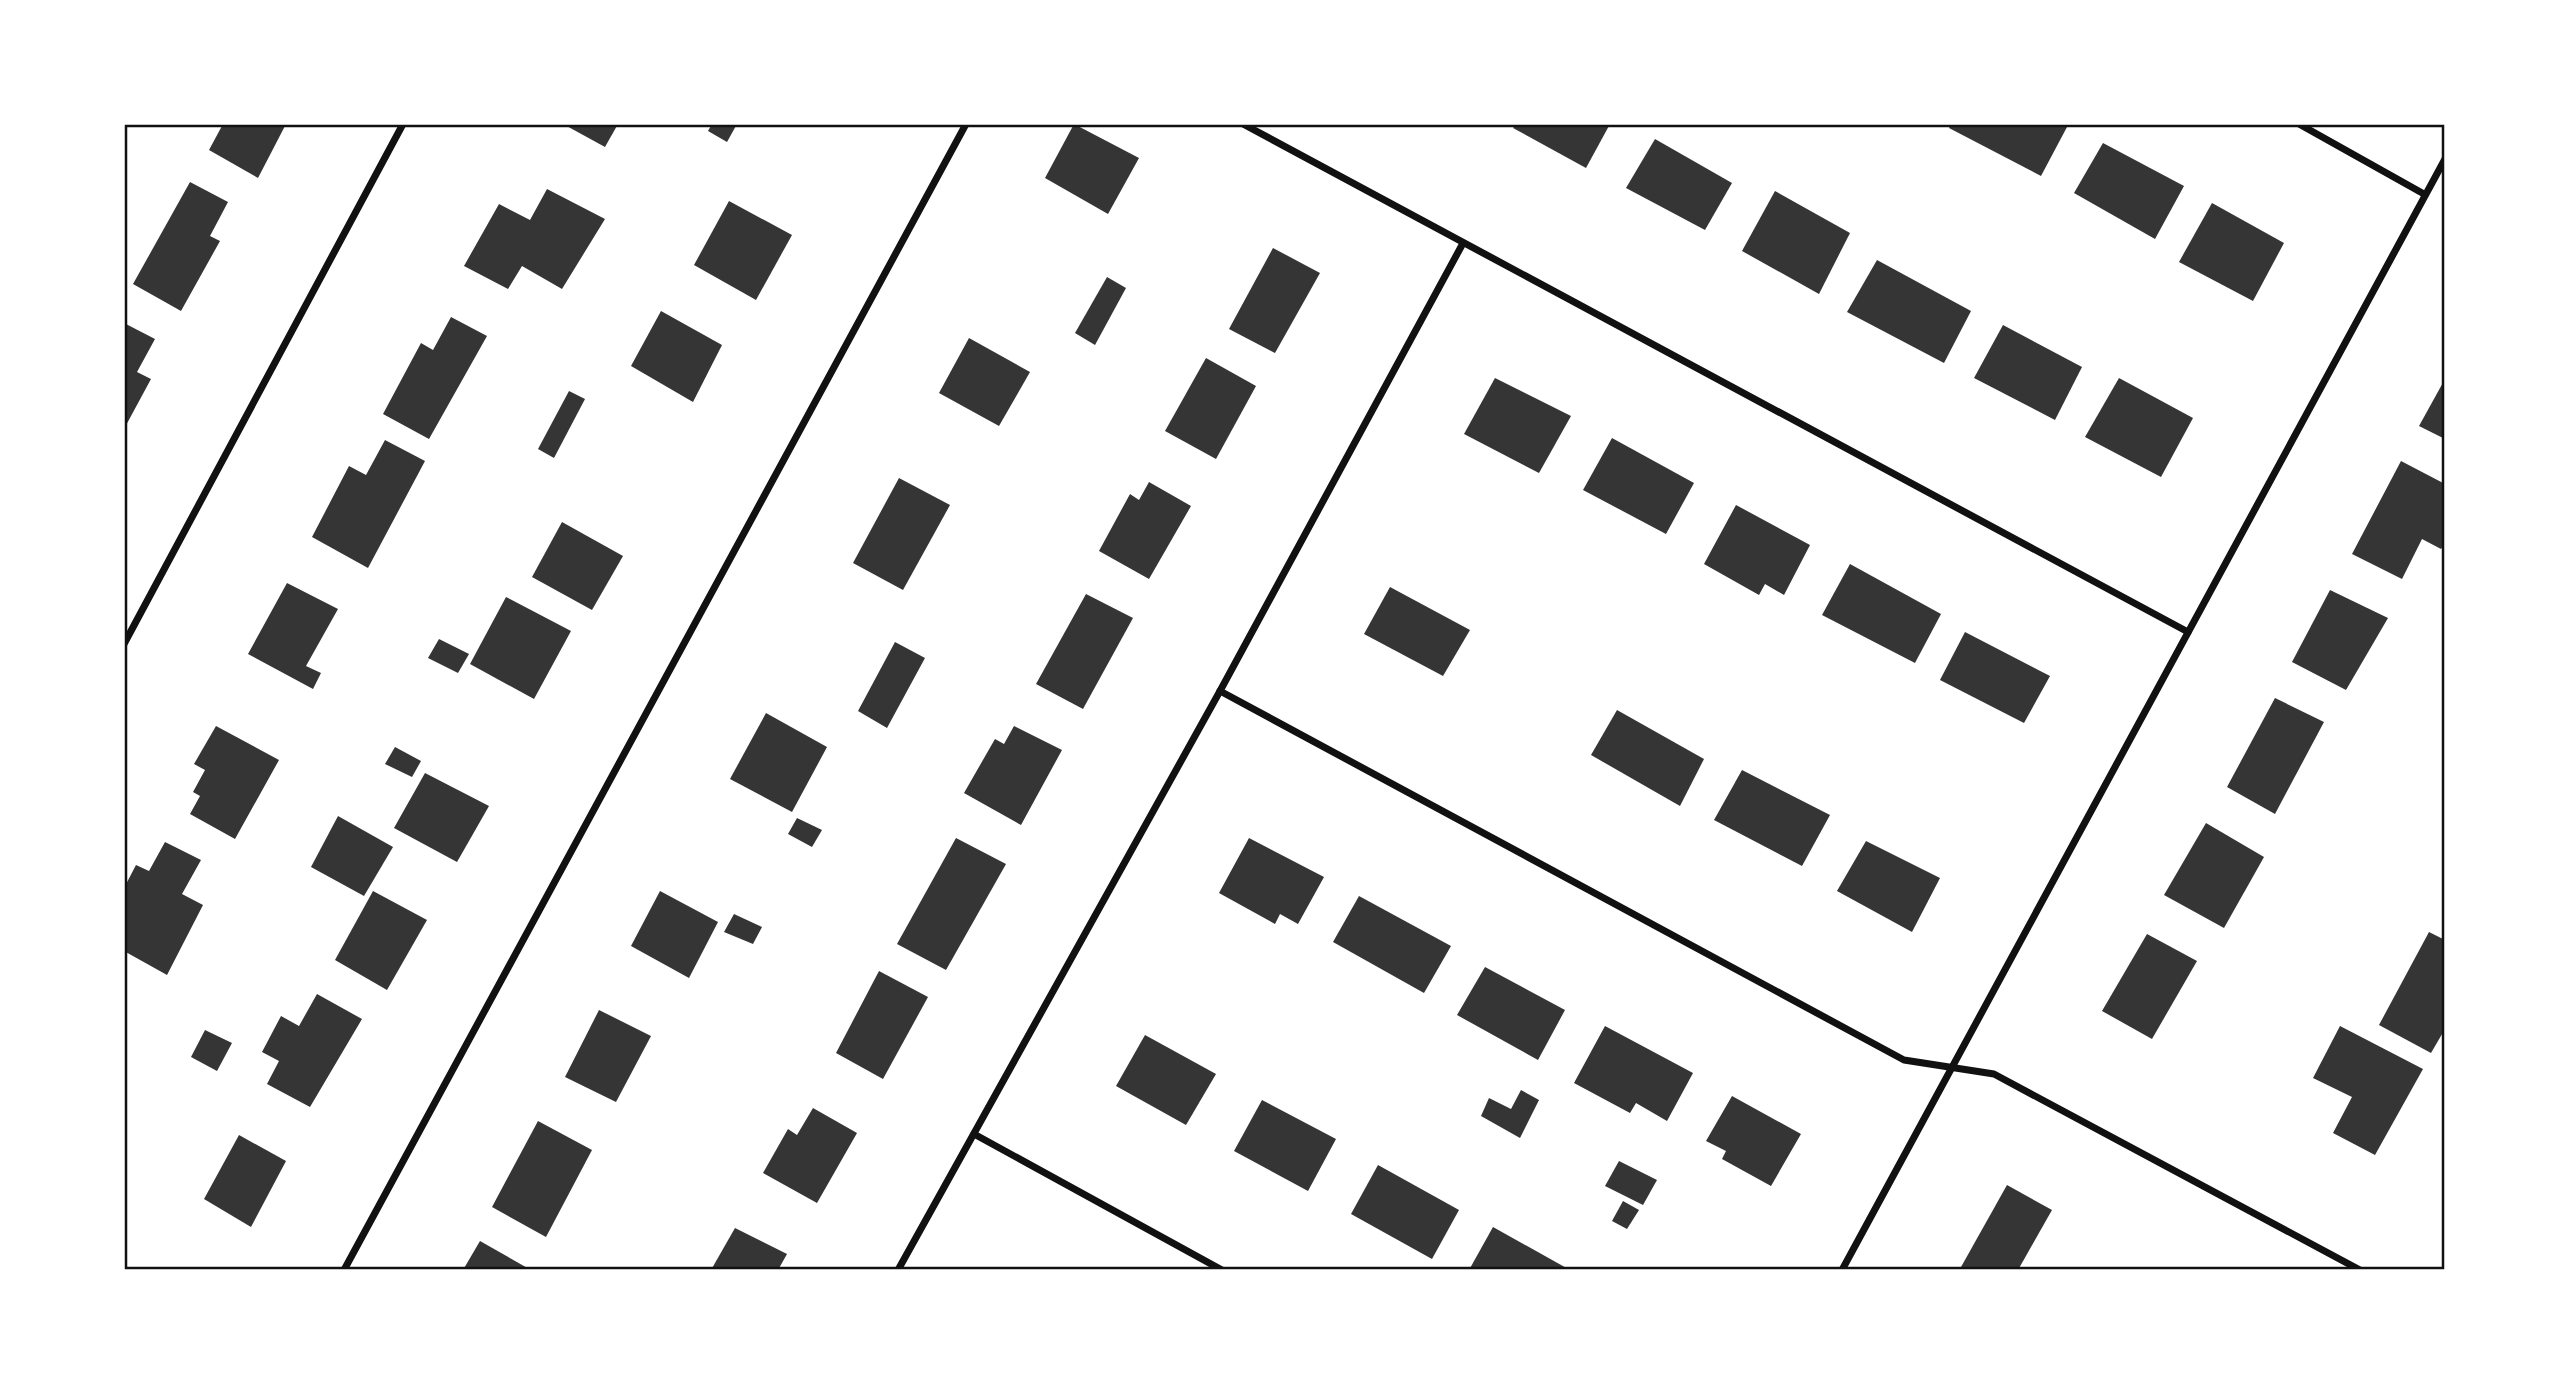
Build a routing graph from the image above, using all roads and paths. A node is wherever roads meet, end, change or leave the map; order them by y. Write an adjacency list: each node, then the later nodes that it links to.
1 (403, 124): 9 (street)
2 (967, 124): 13 (street)
3 (1243, 124): 7 (street)
4 (2299, 124): 6 (street)
5 (2445, 159): 6 (street)
6 (2424, 194): 8 (street)
7 (1462, 245): 8 (street); 10 (street)
8 (2188, 632): 11 (street)
9 (124, 645)
10 (1220, 691): 11 (street); 12 (street)
11 (1952, 1067): 16 (street); 17 (street)
12 (974, 1134): 14 (street); 15 (street)
13 (344, 1270)
14 (898, 1270)
15 (1222, 1270)
16 (1842, 1270)
17 (2360, 1270)

